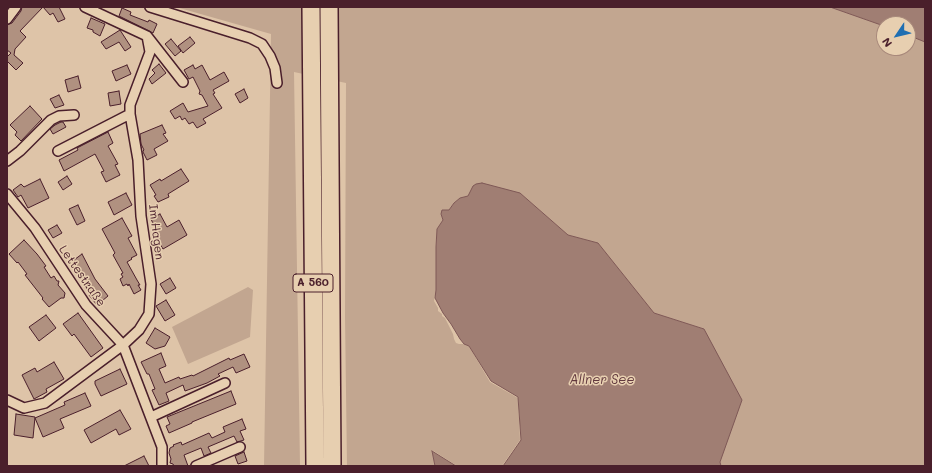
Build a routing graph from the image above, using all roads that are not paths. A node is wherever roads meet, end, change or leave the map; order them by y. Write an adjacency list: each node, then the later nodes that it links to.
1 (16, 7): 6 (street)
2 (85, 7): 7 (street)
3 (150, 7): 9 (street)
4 (311, 7): 22 (highway, A 560)
5 (329, 7): 23 (highway, A 560)
6 (7, 19)
7 (147, 36): 8 (street); 11 (street, Im Hagen)
8 (183, 82)
9 (277, 83)
10 (74, 114): 13 (street)
11 (130, 114): 12 (street); 15 (street, Im Hagen)
12 (58, 151)
13 (7, 161)
14 (7, 194): 15 (street, Lettestraße)
15 (123, 345): 17 (street, Im Hagen); 18 (street, Lettestraße)
16 (225, 383): 18 (street)
17 (7, 400)
18 (151, 417): 20 (street, Lettestraße)
19 (240, 447): 21 (street)
20 (162, 466)
21 (196, 466)
22 (315, 466)
23 (332, 466)

